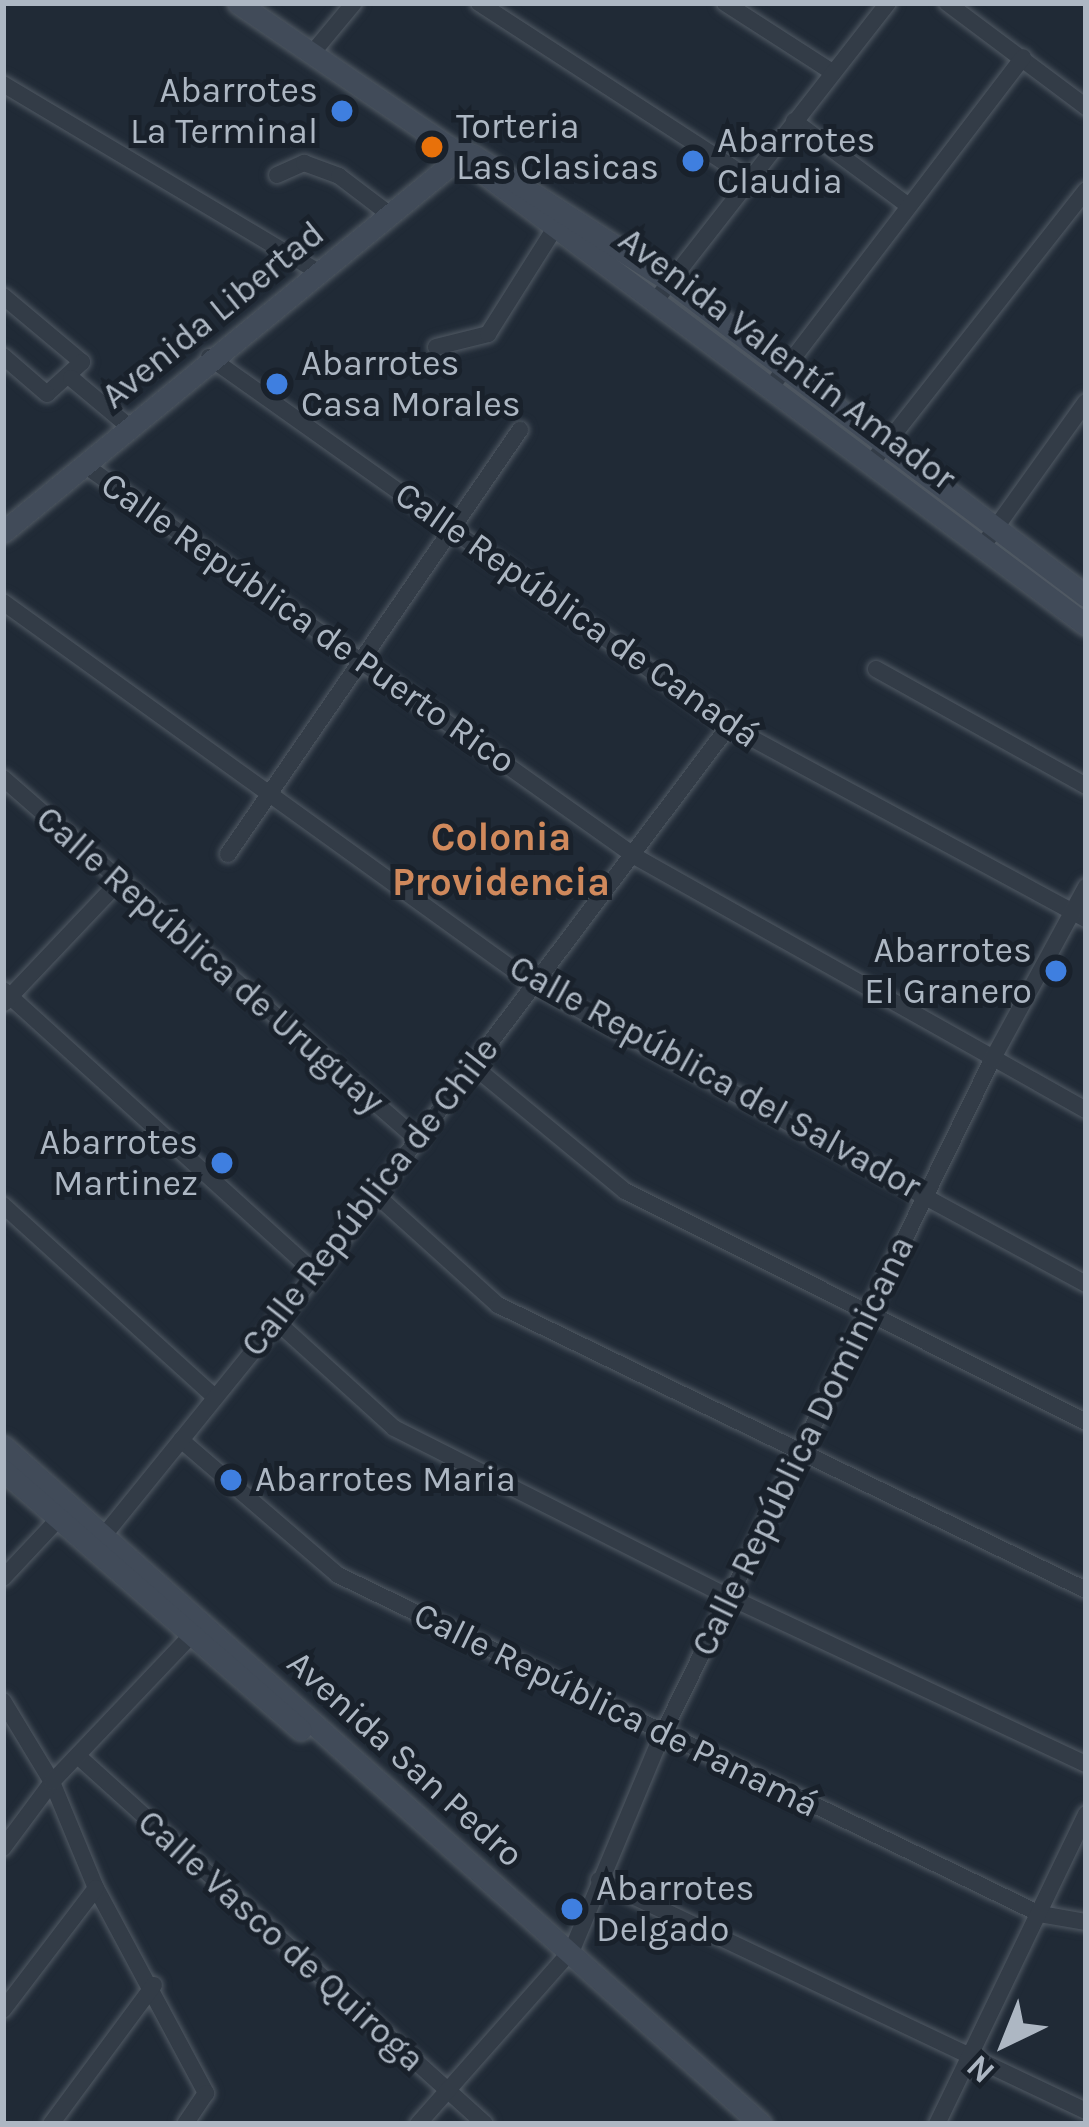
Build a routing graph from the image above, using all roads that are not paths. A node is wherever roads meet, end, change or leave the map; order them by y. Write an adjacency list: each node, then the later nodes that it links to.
1 (238, 3): 7 (main road, Avenida Valentín Amador)
2 (354, 3): 7 (street)
3 (478, 3): 15 (street)
4 (725, 3): 9 (street)
5 (888, 3): 9 (street)
6 (946, 3): 8 (street)
7 (314, 51): 13 (main road, Avenida Valentín Amador)
8 (1023, 57): 11 (street); 17 (street)
9 (832, 72): 12 (street)
10 (3, 84): 20 (street)
11 (1086, 107)
12 (794, 121): 15 (street); 17 (street)
13 (458, 153): 18 (main road, Avenida Libertad); 19 (main road, Avenida Valentín Amador); 21 (main road, Avenida Valentín Amador)
14 (277, 175): 18 (street)
15 (747, 177): 21 (street)
16 (1086, 190): 32 (street)
17 (909, 206): 26 (street)
18 (389, 214): 20 (main road, Avenida Libertad)
19 (555, 228): 21 (main road, Avenida Valentín Amador); 23 (street)
20 (316, 271): 25 (main road, Avenida Libertad)
21 (662, 290): 26 (main road, Avenida Valentín Amador); 28 (main road, Avenida Valentín Amador)
22 (3, 296): 27 (street)
23 (436, 347)
24 (3, 356): 27 (street)
25 (209, 357): 30 (main road, Avenida Libertad); 36 (street, Calle República de Canadá)
26 (787, 368): 28 (street); 32 (main road, Avenida Valentín Amador)
27 (71, 378): 30 (street)
28 (771, 387): 33 (main road, Avenida Valentín Amador)
29 (1086, 402): 35 (street)
30 (127, 425): 34 (main road, Avenida Libertad)
31 (520, 430): 36 (street)
32 (889, 443): 33 (street); 35 (main road, Avenida Valentín Amador)
33 (872, 462): 38 (main road, Avenida Valentín Amador)
34 (86, 466): 37 (main road, Avenida Libertad); 42 (street, Calle República de Puerto Rico)
35 (997, 526): 38 (street); 39 (main road, Avenida Valentín Amador)
36 (450, 528): 42 (street); 44 (street, Calle República de Canadá)
37 (3, 532)
38 (982, 547): 41 (main road, Avenida Valentín Amador)
39 (1086, 596)
40 (3, 602): 47 (street, Calle República del Salvador)
41 (1086, 625)
42 (363, 658): 47 (street); 49 (street, Calle República de Puerto Rico)
43 (876, 669): 46 (street)
44 (729, 726): 49 (street, Calle República de Chile); 52 (street, Calle República de Canadá)
45 (3, 778): 50 (street, Calle República de Uruguay)
46 (1086, 786)
47 (272, 794): 48 (street); 53 (street, Calle República del Salvador)
48 (228, 854)
49 (636, 857): 53 (street, Calle República de Chile); 55 (street, Calle República de Puerto Rico)
50 (118, 883): 54 (street); 58 (street, Calle República de Uruguay)
51 (1086, 887): 52 (street, Calle República Dominicana)
52 (1079, 916): 55 (street, Calle República Dominicana)
53 (536, 986): 56 (street, Calle República de Chile); 59 (street, Calle República del Salvador)
54 (5, 996): 62 (street)
55 (992, 1060): 57 (street, Calle República de Puerto Rico); 59 (street, Calle República Dominicana)
56 (472, 1065): 58 (street, Calle República de Chile); 64 (street)
57 (1086, 1110)
58 (418, 1141): 60 (street, Calle República de Chile)
59 (926, 1194): 63 (street, Calle República del Salvador); 64 (street, Calle República Dominicana)
60 (375, 1195): 62 (street, Calle República de Chile); 70 (street)
61 (3, 1205): 66 (street)
62 (316, 1274): 65 (street, Calle República de Chile)
63 (1086, 1284)
64 (866, 1317): 67 (street); 70 (street, Calle República Dominicana)
65 (276, 1322): 66 (street, Calle República de Chile); 76 (street)
66 (214, 1396): 68 (street, Calle República de Chile)
67 (1086, 1422)
68 (181, 1440): 73 (street, Calle República de Chile); 79 (street, Calle República de Panamá)
69 (3, 1446): 72 (main road, Avenida San Pedro)
70 (800, 1451): 75 (street); 76 (street, Calle República Dominicana)
71 (3, 1470): 72 (main road, Avenida San Pedro)
72 (64, 1513): 73 (main road, Avenida San Pedro); 74 (street)
73 (98, 1542): 77 (main road, Avenida San Pedro)
74 (4, 1574)
75 (1086, 1590)
76 (729, 1598): 79 (street, Calle República Dominicana); 81 (street)
77 (198, 1629): 80 (street); 89 (main road, Avenida San Pedro)
78 (3, 1701): 82 (street)
79 (662, 1735): 85 (street, Calle República Dominicana); 87 (street, Calle República de Panamá)
80 (79, 1757): 82 (street); 93 (street, Calle Vasco de Quiroga)
81 (1086, 1764)
82 (52, 1782): 84 (street); 86 (street)
83 (1086, 1814): 87 (street)
84 (3, 1848)
85 (599, 1880): 89 (street, Calle República Dominicana); 92 (street)
86 (96, 1888): 90 (street); 91 (street)
87 (1040, 1914): 88 (street, Calle República de Panamá); 92 (street)
88 (1086, 1922)
89 (567, 1955): 93 (street); 99 (main road, Avenida San Pedro); 100 (main road, Avenida San Pedro)
90 (154, 1985): 95 (street); 96 (street)
91 (3, 2010)
92 (973, 2056): 94 (street); 101 (street)
93 (447, 2091): 97 (street); 98 (street, Calle Vasco de Quiroga)
94 (1086, 2111)
95 (50, 2124)
96 (184, 2124)
97 (418, 2124)
98 (484, 2124)
99 (740, 2124)
100 (761, 2124)
101 (938, 2124)

